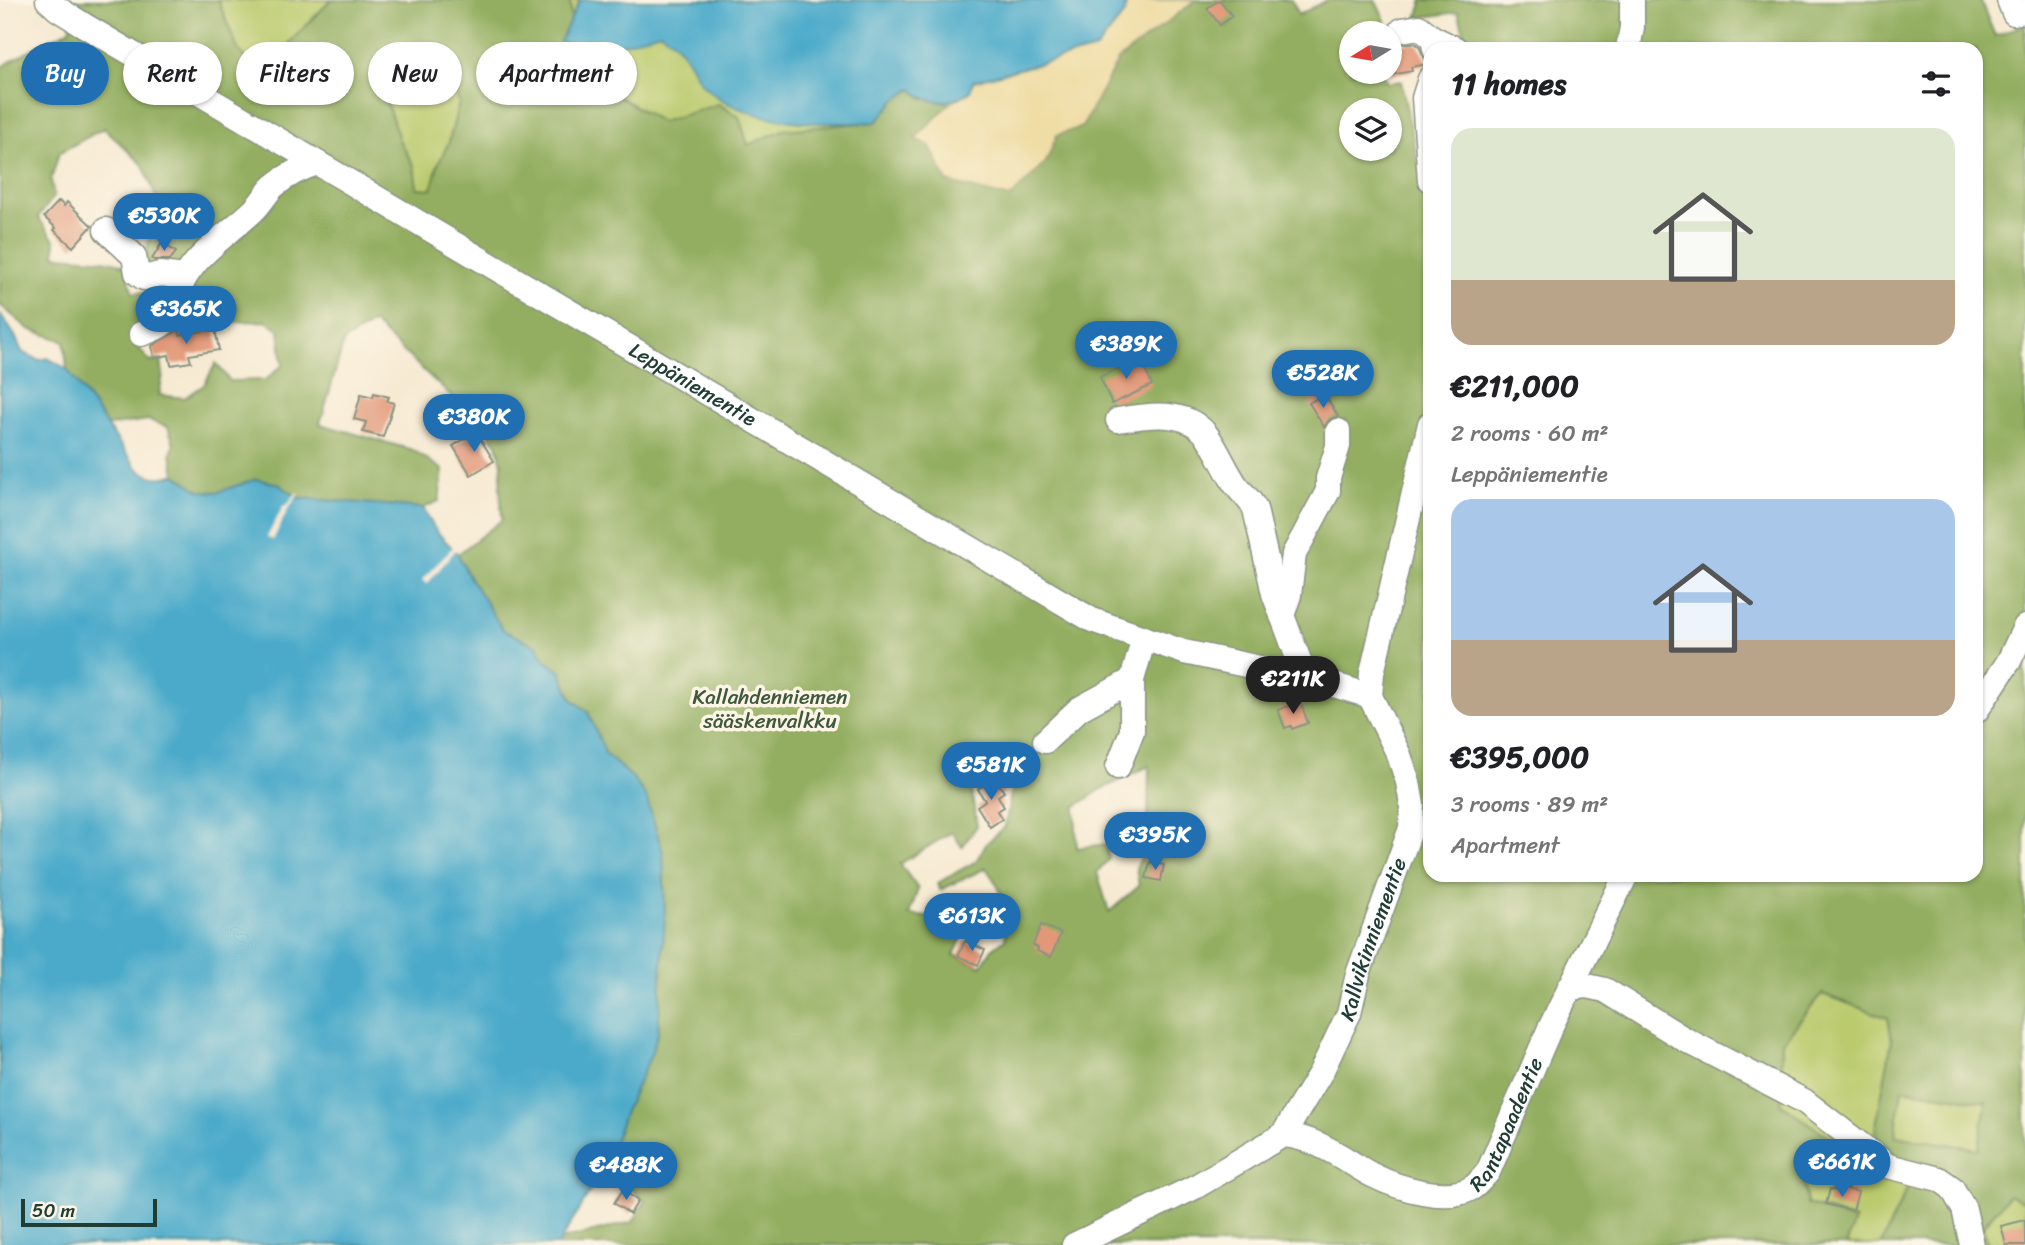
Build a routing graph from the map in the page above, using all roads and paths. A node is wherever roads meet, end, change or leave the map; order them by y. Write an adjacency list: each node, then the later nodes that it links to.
1 (48, 0): 6 (street, Leppäniementie)
2 (1632, 0): 5 (street)
3 (1402, 30): 4 (street)
4 (1432, 42)
5 (1629, 42)
6 (317, 163): 8 (street); 17 (street, Leppäniementie)
7 (106, 230): 8 (street)
8 (185, 277): 9 (street)
9 (175, 310): 10 (street); 11 (street)
10 (212, 314)
11 (141, 334)
12 (1118, 420): 15 (street)
13 (1338, 431): 15 (street)
14 (1423, 455): 20 (street)
15 (1282, 616): 18 (street)
16 (2025, 627): 21 (street)
17 (1144, 638): 18 (street, Leppäniementie); 19 (street)
18 (1308, 678): 20 (street, Leppäniementie)
19 (1132, 680): 22 (street); 23 (street)
20 (1370, 696): 26 (street, Kallvikinniementie)
21 (1983, 700)
22 (1045, 741)
23 (1118, 767)
24 (1622, 882): 25 (street, Rantapaadentie)
25 (1569, 988): 26 (street, Rantapaadentie); 28 (street)
26 (1283, 1135): 27 (street, Kallvikinniementie)
27 (1081, 1244)
28 (1972, 1245)

